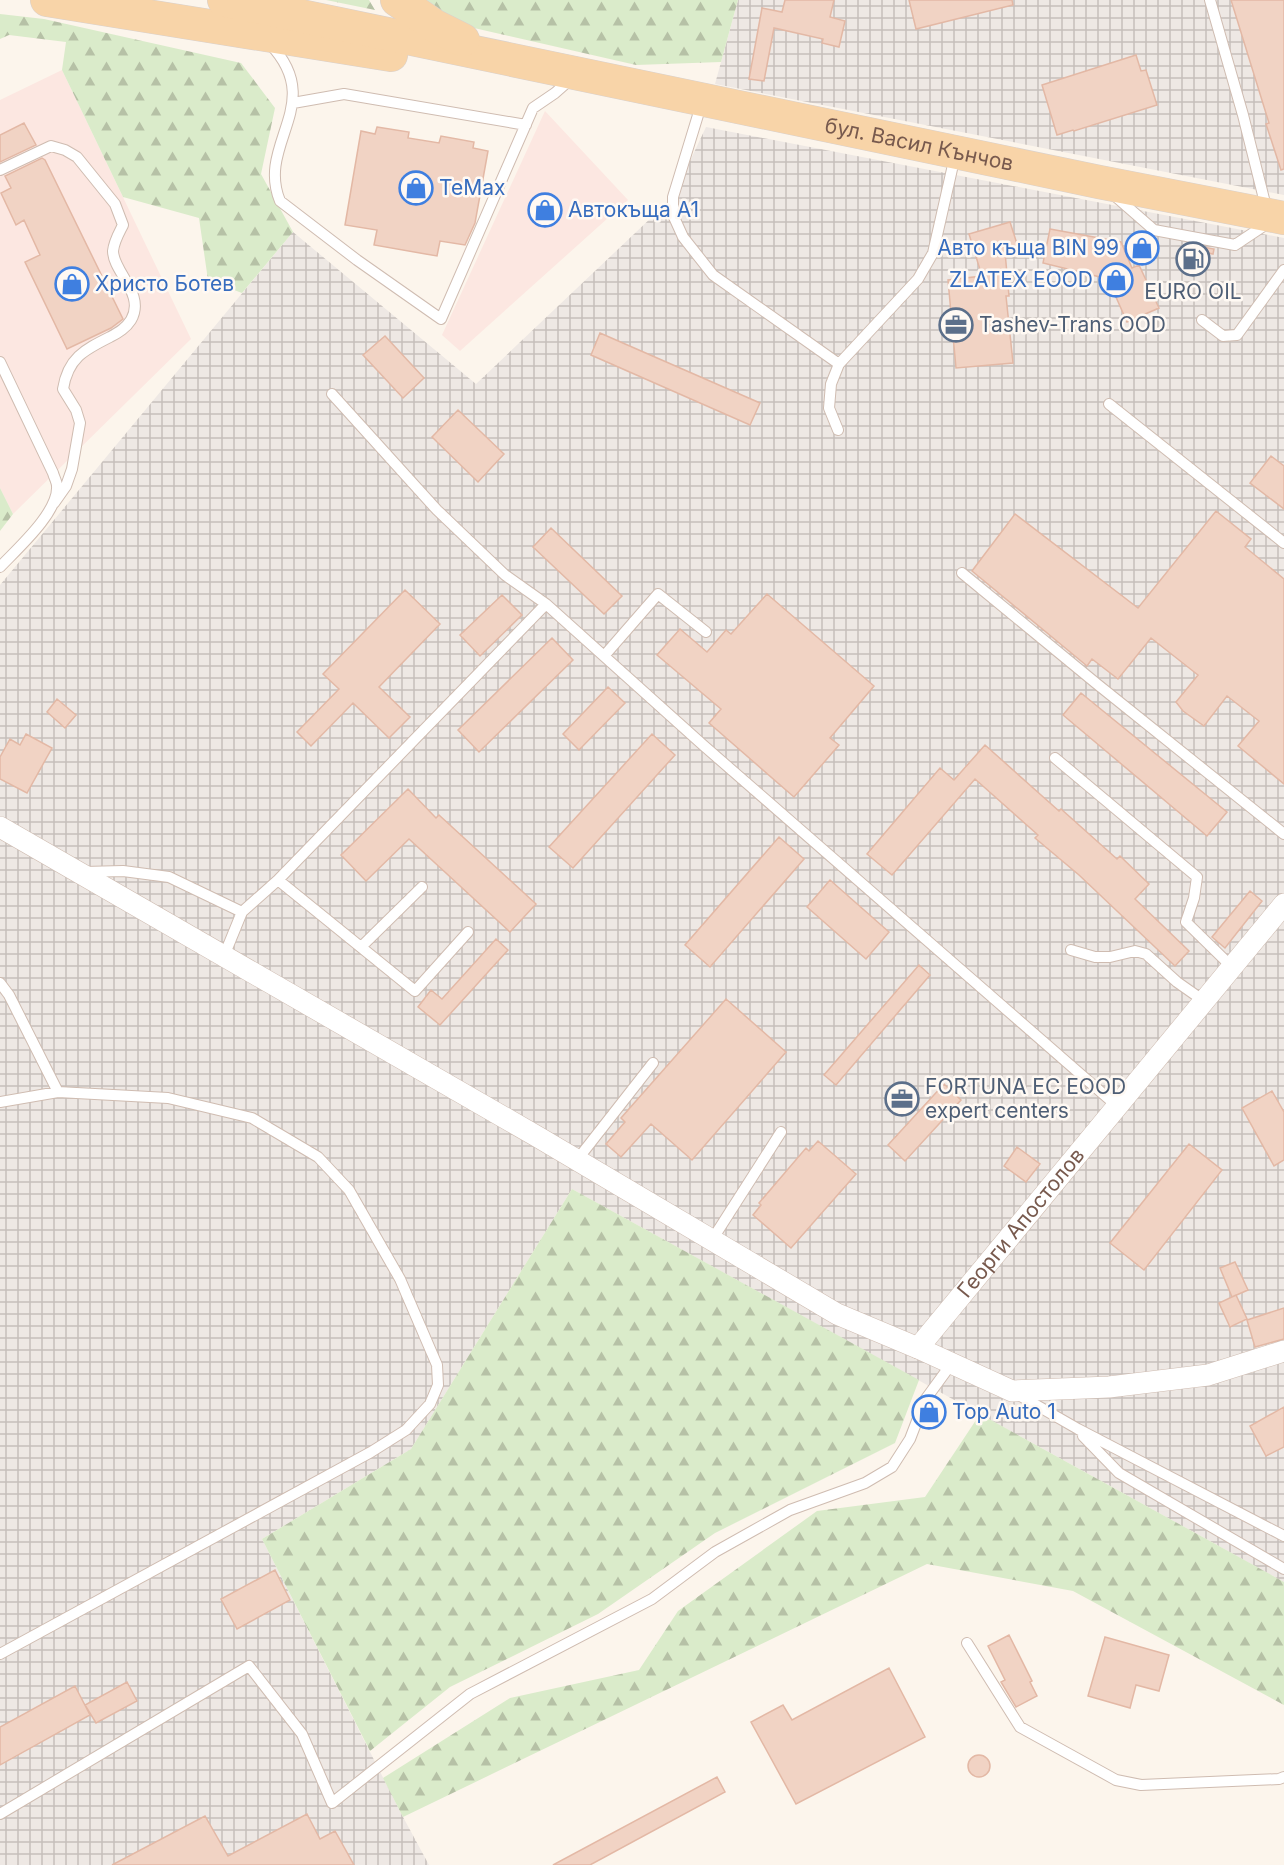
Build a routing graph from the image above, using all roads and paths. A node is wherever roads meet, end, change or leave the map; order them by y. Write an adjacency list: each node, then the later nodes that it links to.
1 (47, 0): 5 (main road)
2 (224, 0): 6 (main road)
3 (398, 0): 6 (main road)
4 (1210, 0): 13 (lane)
5 (261, 34): 7 (main road); 9 (lane)
6 (494, 57): 7 (main road)
7 (566, 71): 8 (main road, бул. Васил Кънчов); 10 (lane)
8 (703, 100): 11 (main road, бул. Васил Кънчов); 17 (lane)
9 (293, 103): 10 (lane); 10 (lane)
10 (526, 125)
11 (956, 152): 13 (main road, бул. Васил Кънчов); 17 (lane)
12 (0, 170): 21 (lane)
13 (1276, 216)
14 (1284, 270): 15 (lane)
15 (1202, 320)
16 (0, 362): 21 (lane)
17 (839, 364): 20 (lane)
18 (332, 394): 25 (lane)
19 (1109, 404): 22 (lane)
20 (838, 430)
21 (54, 503): 23 (lane)
22 (1284, 543)
23 (0, 567)
24 (962, 573): 30 (lane)
25 (546, 604): 27 (lane); 32 (lane)
26 (706, 632): 27 (lane)
27 (604, 656): 46 (lane)
28 (1055, 758): 40 (lane)
29 (0, 827): 31 (street)
30 (1284, 834)
31 (77, 872): 35 (lane); 39 (street)
32 (278, 880): 35 (lane); 37 (lane)
33 (422, 887): 37 (lane)
34 (1284, 904): 40 (street, Георги Апостолов)
35 (242, 912): 39 (lane)
36 (468, 932): 37 (lane)
37 (361, 947)
38 (1071, 950): 42 (lane)
39 (224, 956): 48 (street)
40 (1232, 967): 42 (street, Георги Апостолов)
41 (0, 983): 44 (lane)
42 (1204, 1001): 46 (street, Георги Апостолов)
43 (653, 1063): 48 (lane)
44 (58, 1092): 45 (lane); 58 (lane)
45 (0, 1102)
46 (1117, 1106): 50 (street, Георги Апостолов)
47 (781, 1132): 49 (lane)
48 (577, 1160): 49 (street)
49 (712, 1240): 50 (street)
50 (918, 1348): 52 (street)
51 (1284, 1351): 53 (street)
52 (952, 1363): 53 (street); 60 (lane)
53 (1012, 1391): 54 (lane)
54 (1078, 1429): 55 (lane); 56 (lane)
55 (1284, 1536)
56 (1284, 1569)
57 (967, 1643): 59 (lane)
58 (0, 1654)
59 (1284, 1777)
60 (0, 1814)

